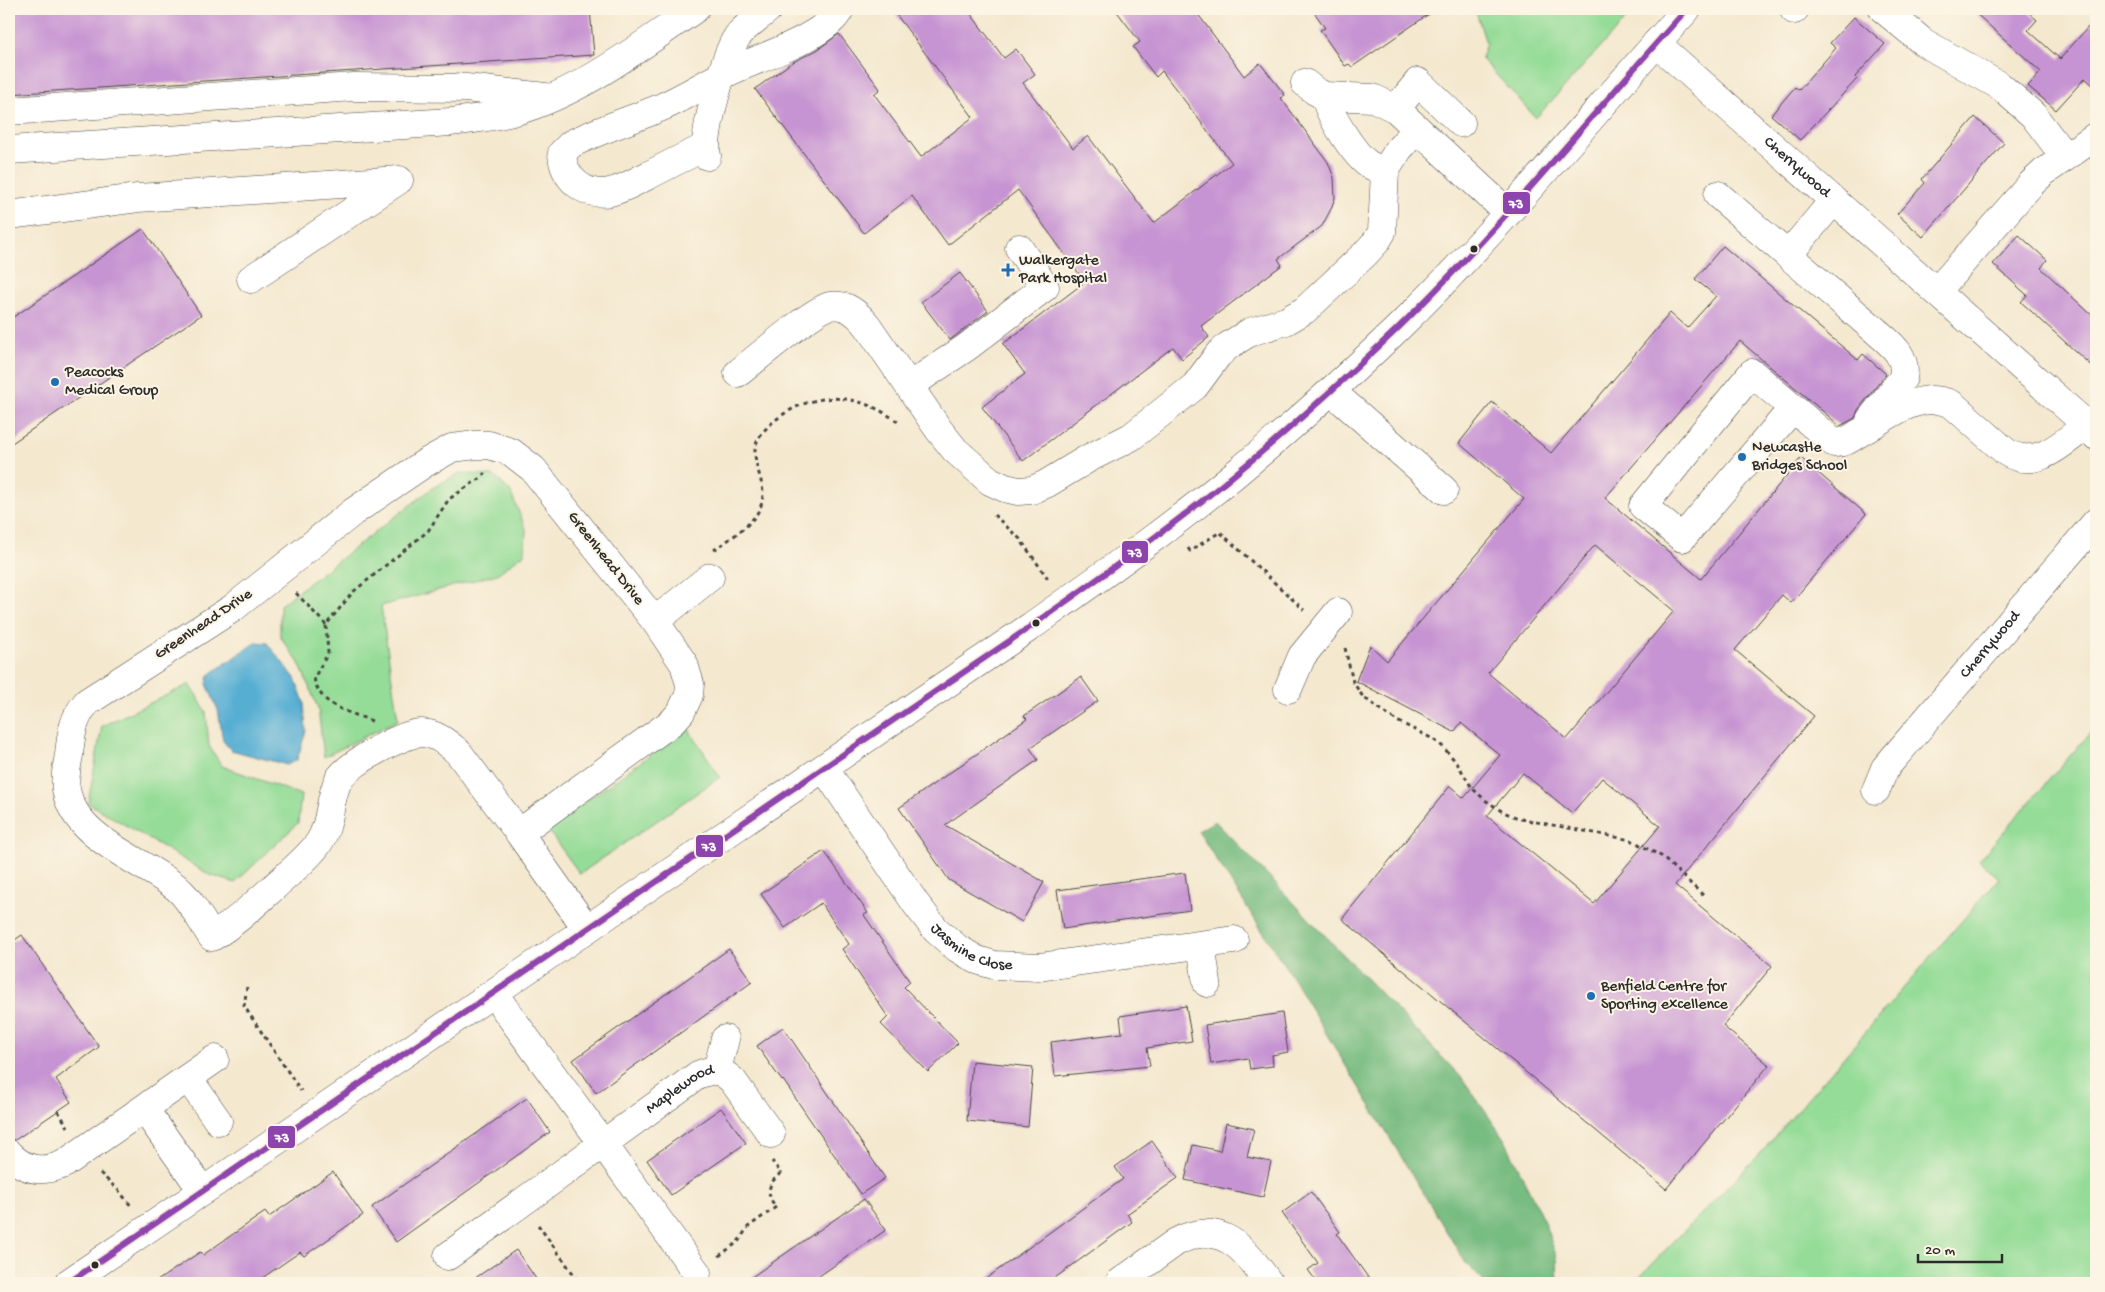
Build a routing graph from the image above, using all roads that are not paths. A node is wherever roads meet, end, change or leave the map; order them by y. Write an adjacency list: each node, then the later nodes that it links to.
1 (695, 9): 8 (street)
2 (768, 9): 7 (street)
3 (840, 9): 7 (street)
4 (1687, 9): 6 (street)
5 (1883, 9): 15 (street)
6 (1656, 43): 18 (street, Cherrywood); 19 (street)
7 (722, 75): 7 (street)
8 (552, 98): 10 (street); 14 (street)
9 (1396, 109): 11 (street); 12 (street); 16 (street)
10 (9, 111)
11 (1461, 122)
12 (1417, 129): 16 (street); 19 (street)
13 (2096, 136): 15 (street)
14 (9, 150)
15 (2065, 157): 24 (street)
16 (1385, 171): 27 (street)
17 (1718, 195): 22 (street)
18 (1834, 200): 22 (street); 24 (street, Cherrywood)
19 (1508, 212): 28 (street)
20 (9, 215): 23 (street)
21 (1018, 248): 27 (street)
22 (1788, 255): 25 (street)
23 (251, 279)
24 (1938, 291): 31 (street, Cherrywood)
25 (1896, 350): 29 (street); 32 (street)
26 (738, 373): 27 (street)
27 (908, 386)
28 (1331, 391): 33 (street); 39 (street)
29 (1953, 405): 31 (street); 32 (street)
30 (1792, 408): 30 (street); 32 (street)
31 (2091, 430)
32 (1862, 431)
33 (1444, 490)
34 (2096, 522): 40 (street, Cherrywood)
35 (710, 577): 37 (street)
36 (1331, 620): 38 (street)
37 (655, 621): 41 (street, Greenhead Drive); 41 (street, Greenhead Drive)
38 (1288, 689)
39 (824, 768): 42 (street); 44 (street, Jasmine Close)
40 (1880, 779)
41 (519, 832): 42 (street, Greenhead Drive)
42 (587, 929): 46 (street)
43 (1234, 940): 44 (street, Jasmine Close)
44 (1201, 946): 45 (street)
45 (1207, 983)
46 (494, 994): 54 (street); 56 (street)
47 (725, 1039): 49 (street)
48 (215, 1060): 50 (street)
49 (717, 1070): 53 (street, Maplewood); 54 (street, Maplewood)
50 (188, 1078): 51 (street); 52 (street)
51 (145, 1110): 55 (street); 56 (street)
52 (218, 1121)
53 (771, 1134)
54 (602, 1144): 57 (street, Maplewood); 58 (street)
55 (9, 1154)
56 (202, 1190): 59 (street)
57 (448, 1256)
58 (697, 1273)
59 (68, 1283)
60 (1119, 1283): 61 (street)
61 (1269, 1283)

